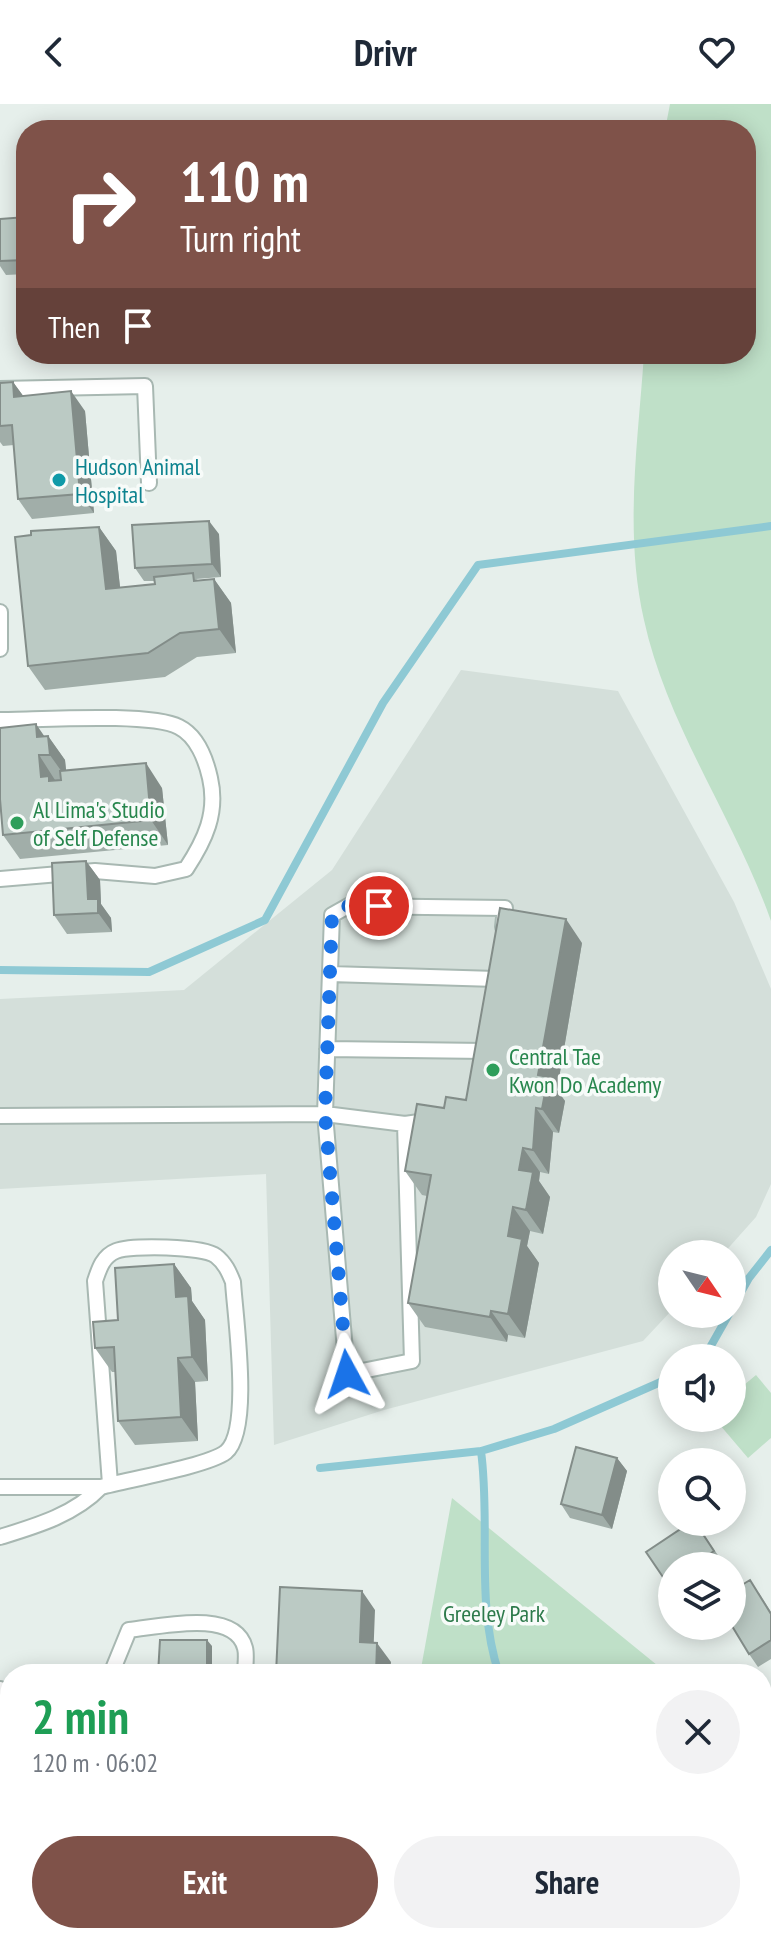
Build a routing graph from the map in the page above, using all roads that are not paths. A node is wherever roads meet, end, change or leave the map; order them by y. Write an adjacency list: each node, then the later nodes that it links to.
1 (0, 389): 2 (lane)
2 (149, 483)
3 (0, 612): 4 (lane)
4 (0, 649)
5 (0, 720): 6 (lane)
6 (0, 879)
7 (501, 936): 8 (lane)
8 (330, 974): 9 (lane); 10 (lane)
9 (496, 979)
10 (327, 1049): 11 (lane); 12 (lane)
11 (484, 1066)
12 (325, 1114): 13 (lane); 15 (lane); 15 (lane)
13 (0, 1116)
14 (448, 1117): 15 (lane)
15 (405, 1124)
16 (105, 1486): 16 (lane); 17 (lane); 18 (lane)
17 (0, 1487)
18 (0, 1537)
19 (115, 1664): 20 (lane)
20 (245, 1664)

